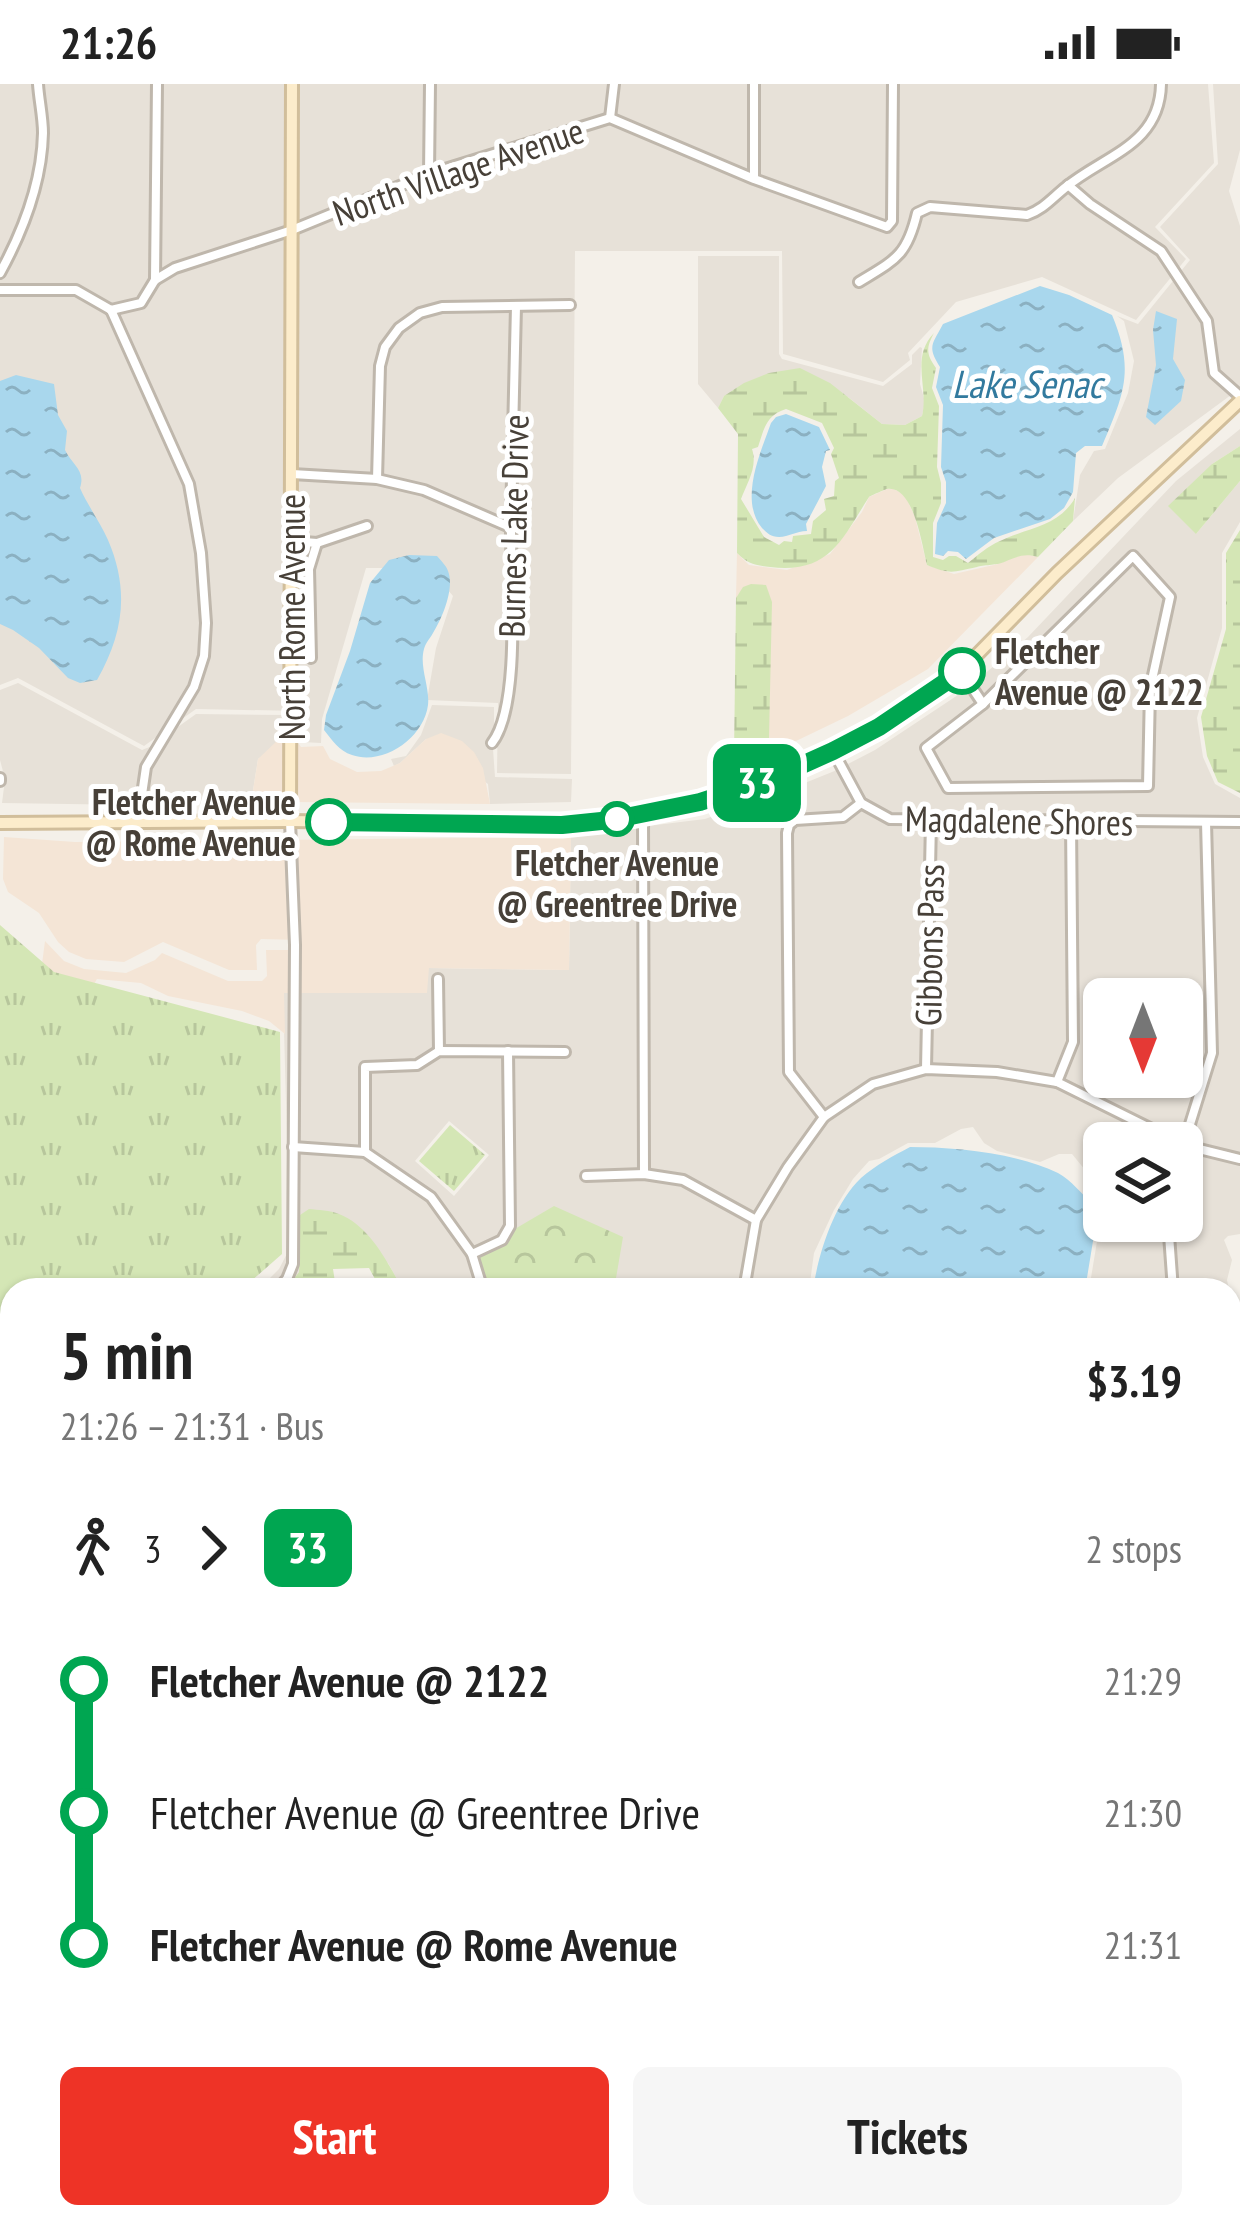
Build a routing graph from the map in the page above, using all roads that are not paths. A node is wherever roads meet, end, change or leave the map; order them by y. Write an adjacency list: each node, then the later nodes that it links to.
1 (38, 84): 14 (street)
2 (157, 84): 15 (street)
3 (292, 84): 13 (main road, North Rome Avenue)
4 (430, 84): 10 (street)
5 (614, 84): 9 (street)
6 (754, 84): 11 (street)
7 (892, 84): 11 (street, North Village Avenue)
8 (1160, 84): 12 (street)
9 (610, 118): 10 (street, North Village Avenue); 11 (street, North Village Avenue)
10 (429, 173): 13 (street, North Village Avenue)
11 (754, 179)
12 (1068, 185): 16 (street); 21 (street)
13 (292, 230): 15 (street, North Village Avenue); 22 (main road, North Rome Avenue)
14 (0, 273)
15 (155, 280): 20 (street, North Village Avenue)
16 (859, 283)
17 (0, 290): 20 (street)
18 (570, 305): 19 (street)
19 (516, 306): 23 (street); 25 (street, Burnes Lake Drive)
20 (111, 310): 37 (street)
21 (1240, 398): 29 (main road)
22 (292, 474): 23 (street); 26 (main road, North Rome Avenue)
23 (377, 479): 25 (street)
24 (367, 526): 27 (street)
25 (511, 527): 31 (street, Burnes Lake Drive)
26 (291, 541): 27 (street); 36 (main road, North Rome Avenue)
27 (317, 543): 28 (street)
28 (311, 658)
29 (962, 671): 30 (street); 32 (main road)
30 (983, 704): 30 (street)
31 (492, 743)
32 (833, 751): 33 (street, Magdalene Shores); 34 (main road)
33 (861, 803): 35 (street, Magdalene Shores); 48 (street)
34 (643, 815): 36 (main road); 55 (street)
35 (931, 820): 38 (street, Magdalene Shores); 46 (street, Gibbons Pass)
36 (290, 821): 37 (main road); 51 (street, North Rome Avenue)
37 (138, 822): 40 (main road)
38 (1071, 822): 39 (street, Magdalene Shores); 47 (street)
39 (1206, 822): 41 (street, Magdalene Shores); 50 (street)
40 (0, 823)
41 (1240, 823)
42 (438, 980): 43 (street)
43 (439, 1051): 44 (street); 53 (street)
44 (508, 1051): 45 (street); 59 (street)
45 (565, 1052)
46 (926, 1069): 47 (street); 48 (street)
47 (1058, 1082): 49 (street)
48 (824, 1117): 57 (street)
49 (1137, 1122)
50 (1190, 1122)
51 (293, 1147): 53 (street); 60 (street, North Rome Avenue)
52 (1203, 1150): 54 (street)
53 (365, 1151): 59 (street)
54 (1240, 1159)
55 (644, 1174): 56 (street); 57 (street)
56 (586, 1176)
57 (756, 1220): 62 (street)
58 (1170, 1242): 63 (street)
59 (472, 1254): 61 (street)
60 (287, 1278)
61 (479, 1278)
62 (746, 1278)
63 (1172, 1278)

